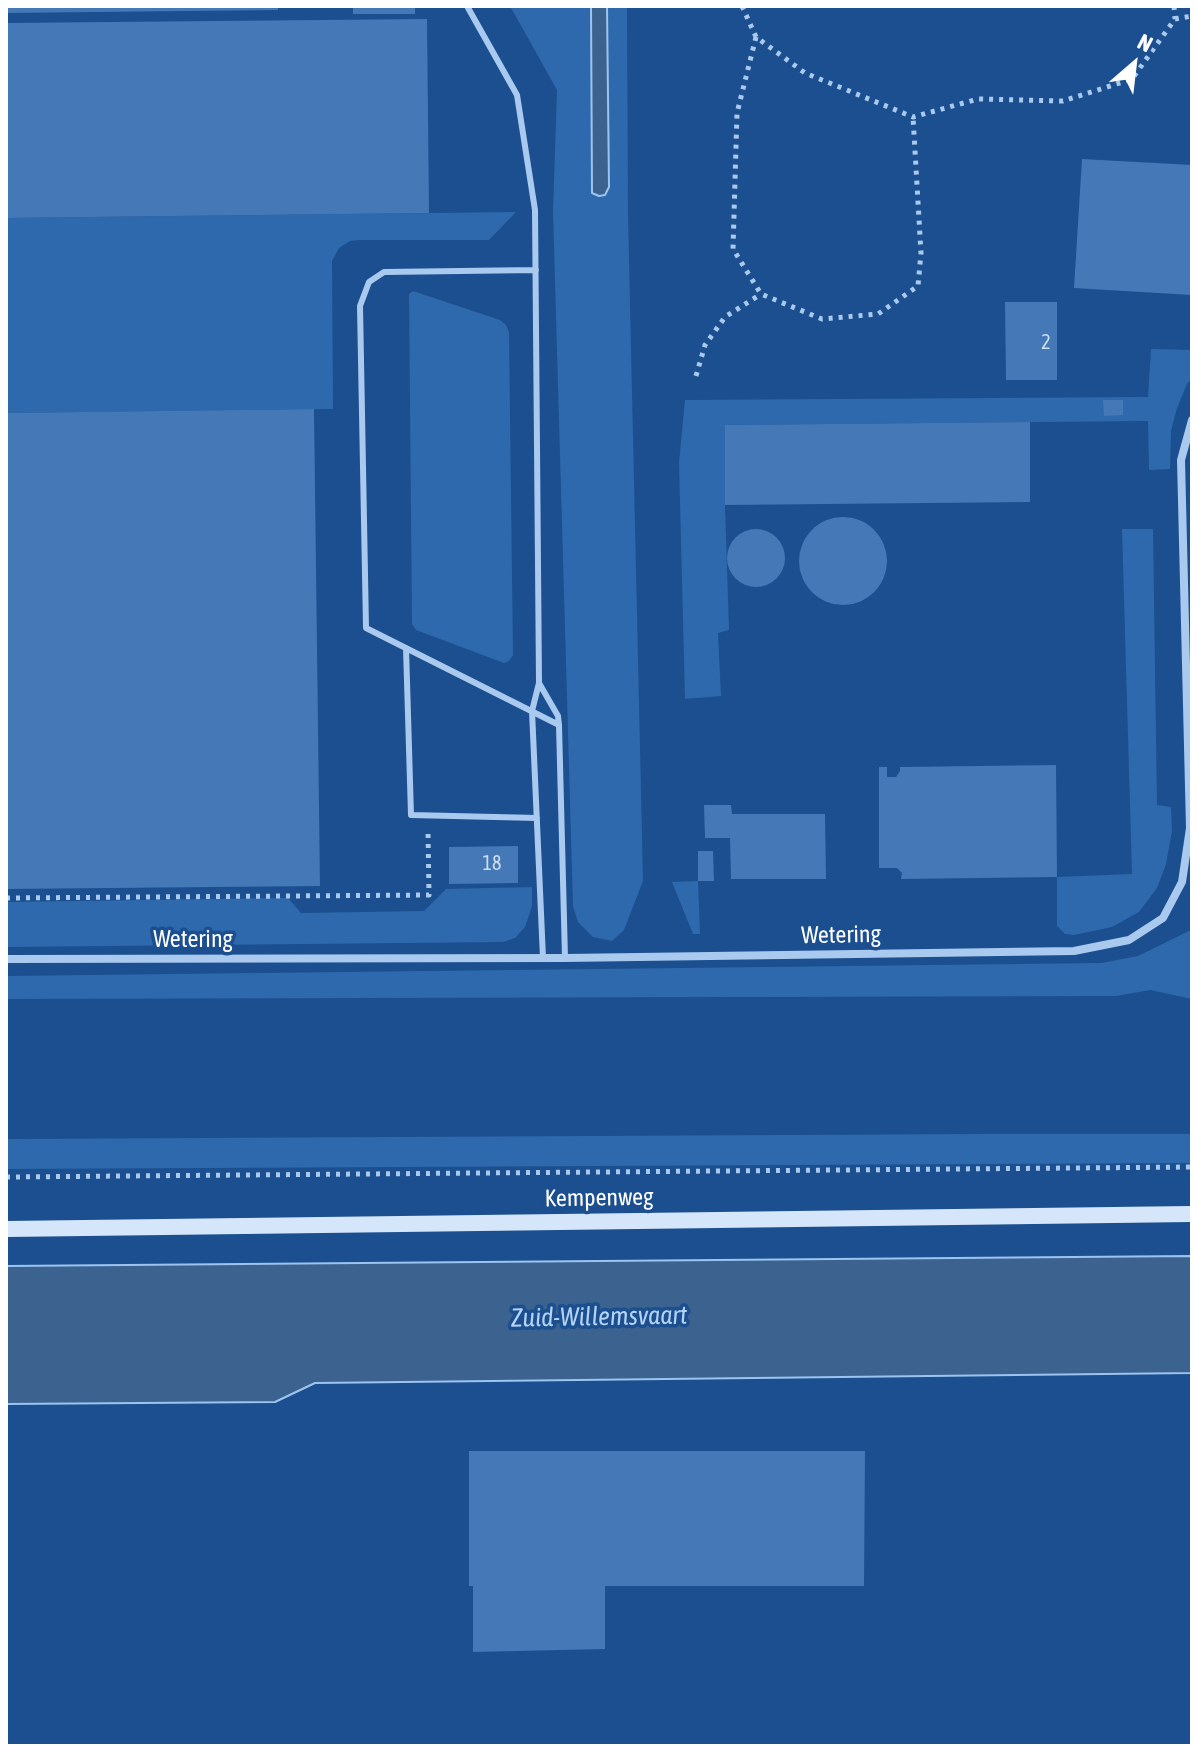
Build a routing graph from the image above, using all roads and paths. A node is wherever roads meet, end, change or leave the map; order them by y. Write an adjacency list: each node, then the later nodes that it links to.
1 (467, 6): 8 (lane)
2 (742, 6): 6 (path)
3 (1174, 6): 5 (path)
4 (1192, 16): 5 (path)
5 (1175, 19): 7 (path)
6 (756, 37): 7 (path); 9 (path)
7 (913, 117): 9 (path)
8 (536, 270): 12 (lane); 13 (lane)
9 (761, 294): 10 (path)
10 (696, 376)
11 (1192, 420): 20 (street, Wetering)
12 (406, 648): 14 (lane); 16 (lane)
13 (539, 683): 14 (lane); 15 (lane)
14 (532, 711): 15 (lane); 17 (lane)
15 (559, 725): 20 (lane)
16 (428, 815): 17 (lane); 18 (path)
17 (537, 818): 19 (lane)
18 (6, 898)
19 (543, 958): 20 (street, Wetering); 21 (street, Wetering)
20 (565, 958)
21 (6, 959)
22 (1192, 1167): 23 (path, Kempenweg)
23 (6, 1177)
24 (1192, 1214): 25 (main road, Kempenweg)
25 (6, 1229)

